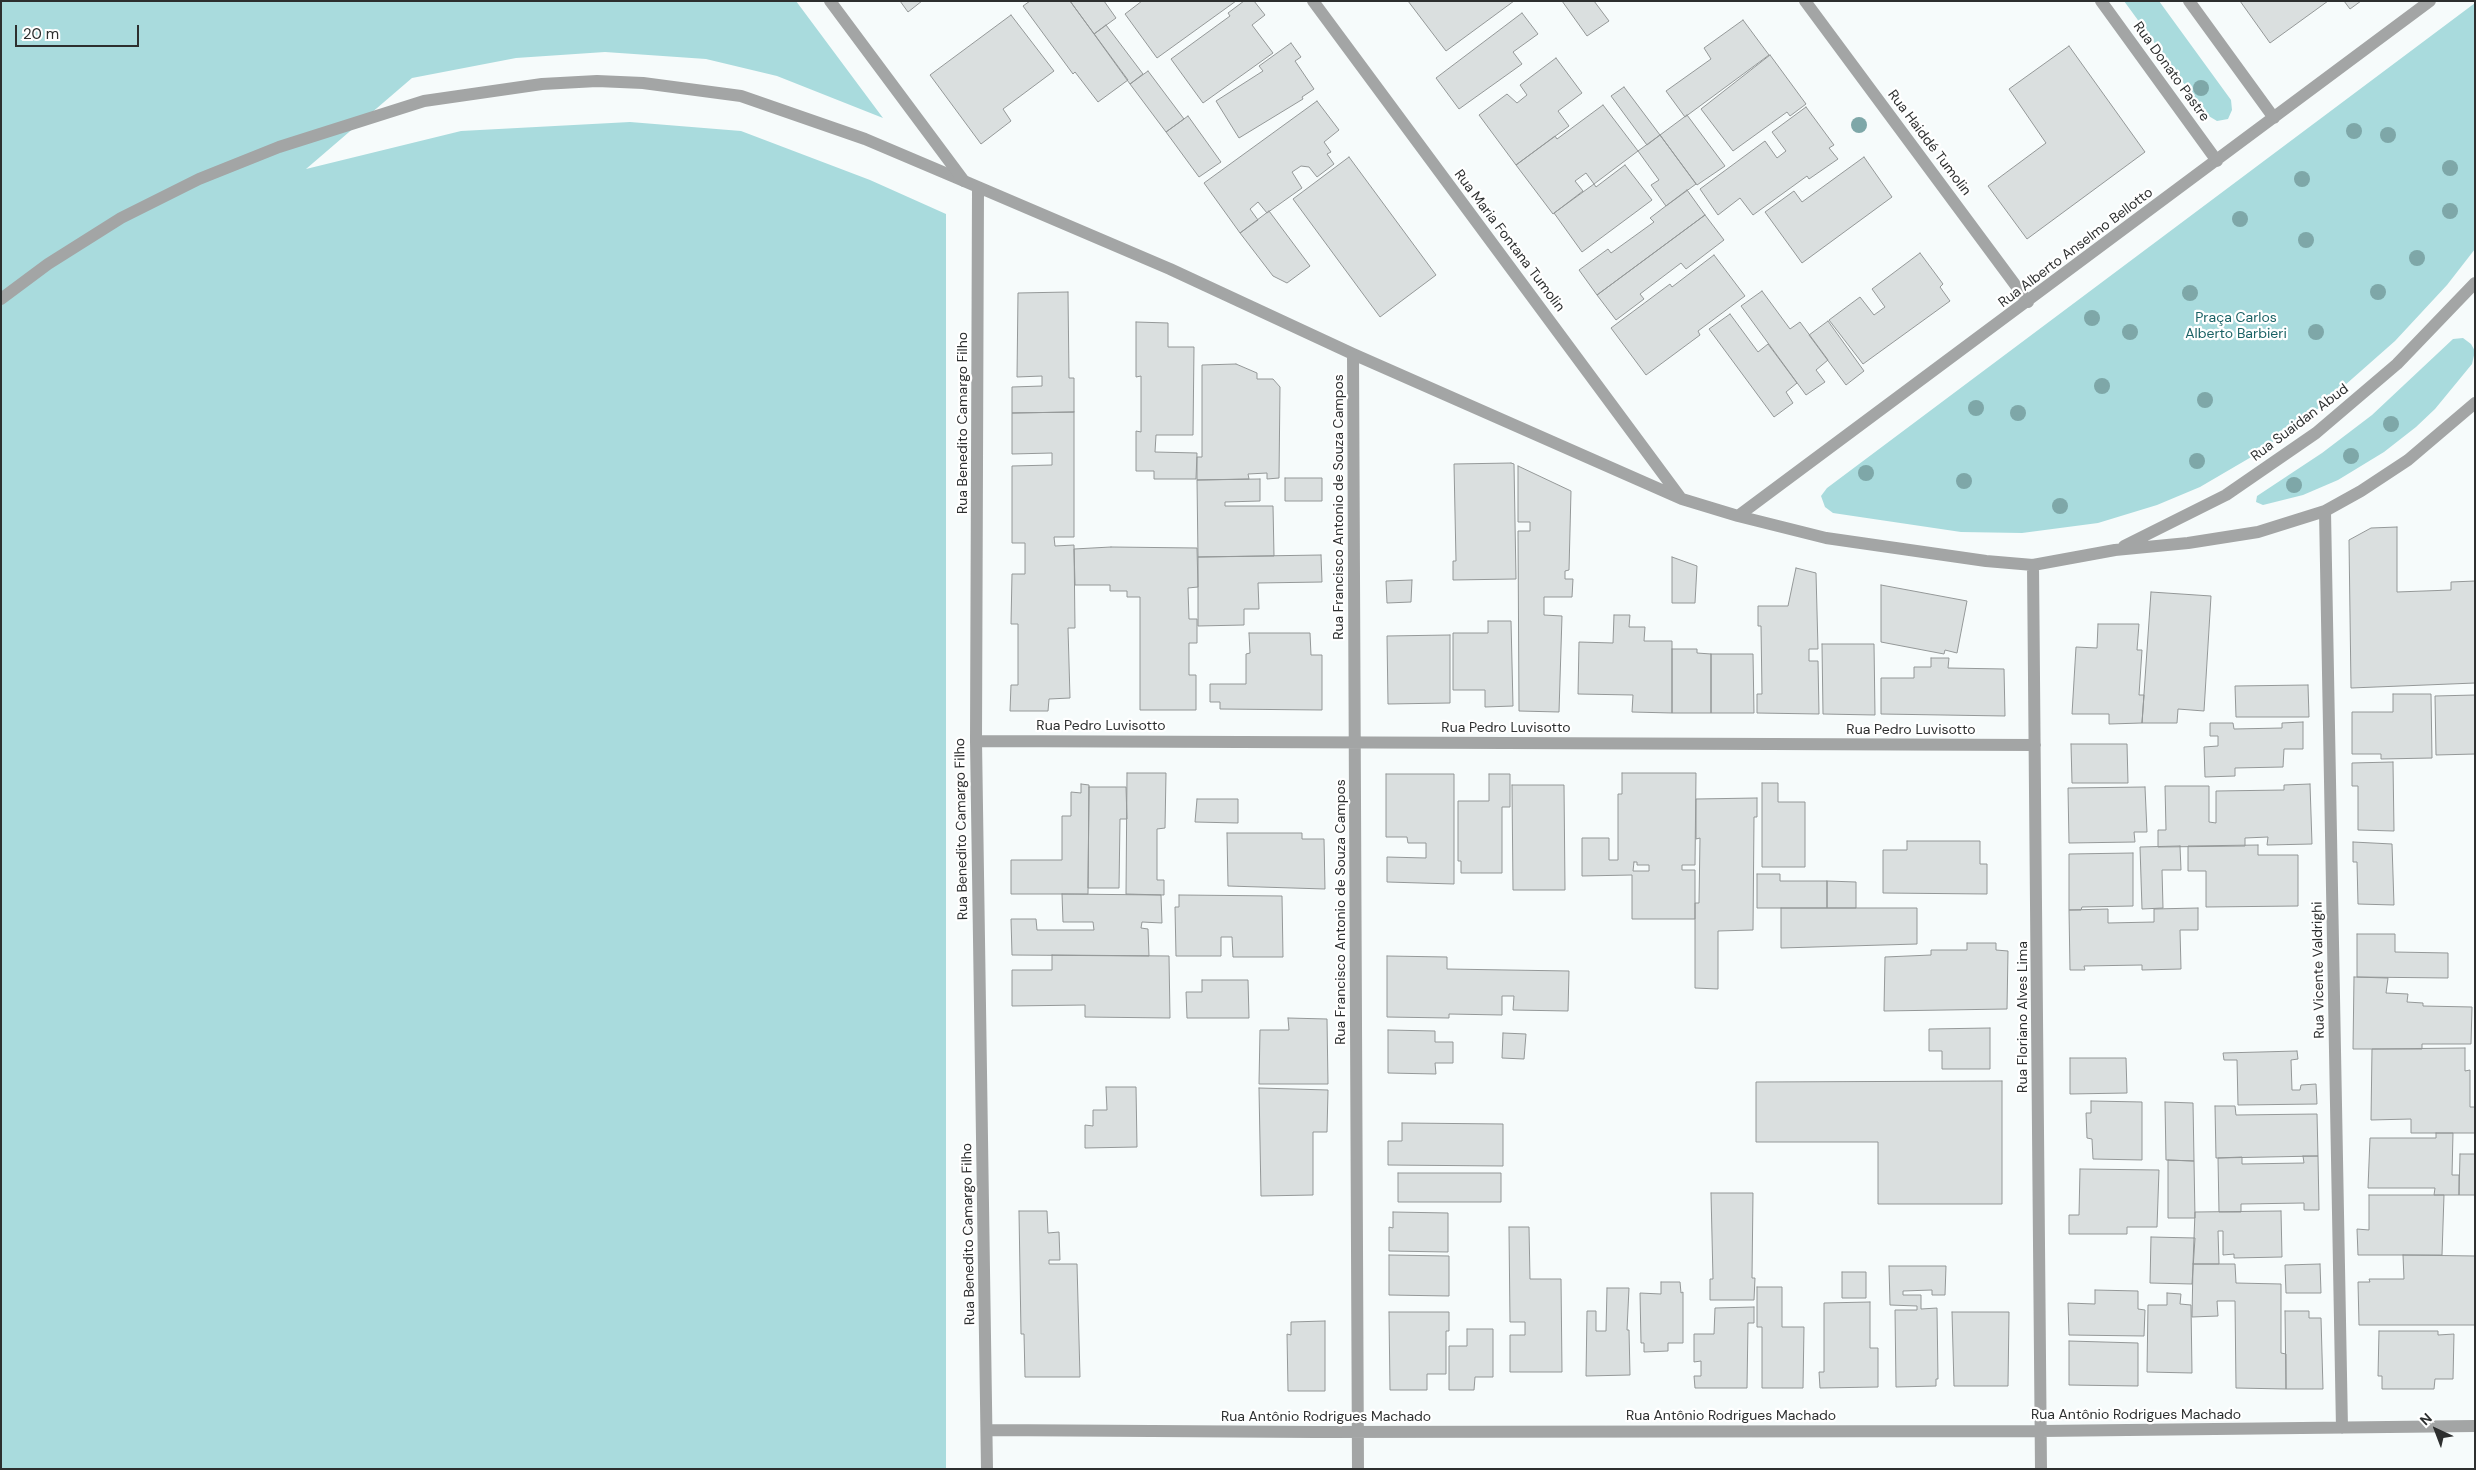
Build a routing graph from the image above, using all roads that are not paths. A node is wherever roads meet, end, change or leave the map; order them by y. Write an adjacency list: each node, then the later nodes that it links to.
1 (830, 1): 9 (street)
2 (1313, 1): 16 (street, Rua Maria Fontana Tumolin)
3 (1805, 1): 13 (street, Rua Haiddé Tumolin)
4 (2101, 1): 8 (street, Rua Donato Pastre)
5 (2189, 1): 7 (street)
6 (2430, 1): 7 (street, Rua Alberto Anselmo Bellotto)
7 (2274, 118): 8 (street, Rua Alberto Anselmo Bellotto)
8 (2217, 161): 13 (street, Rua Alberto Anselmo Bellotto)
9 (964, 181): 10 (street); 12 (street)
10 (978, 188): 14 (street); 21 (street, Rua Benedito Camargo Filho)
11 (2475, 283): 19 (street, Rua Suaidan Abud)
12 (1, 300)
13 (2028, 302): 18 (street, Rua Alberto Anselmo Bellotto)
14 (1353, 354): 16 (street); 22 (street, Rua Francisco Antonio de Souza Campos)
15 (2475, 403): 17 (street)
16 (1682, 499): 18 (street)
17 (2325, 511): 19 (street); 25 (street, Rua Vicente Valdrighi)
18 (1738, 516): 20 (street)
19 (2115, 550): 20 (street)
20 (2033, 565): 23 (street, Rua Floriano Alves Lima)
21 (976, 741): 22 (street, Rua Pedro Luvisotto); 26 (street, Rua Benedito Camargo Filho)
22 (1355, 742): 23 (street, Rua Pedro Luvisotto); 28 (street, Rua Francisco Antonio de Souza Campos)
23 (2035, 745): 27 (street, Rua Floriano Alves Lima)
24 (2475, 1426): 25 (street, Rua Antônio Rodrigues Machado)
25 (2342, 1428): 27 (street, Rua Antônio Rodrigues Machado)
26 (987, 1430): 28 (street, Rua Antônio Rodrigues Machado); 29 (street, Rua Benedito Camargo Filho)
27 (2041, 1430): 28 (street, Rua Antônio Rodrigues Machado); 31 (street, Rua Floriano Alves Lima)
28 (1357, 1432): 30 (street, Rua Francisco Antonio de Souza Campos)
29 (987, 1469)
30 (1358, 1469)
31 (2041, 1469)

